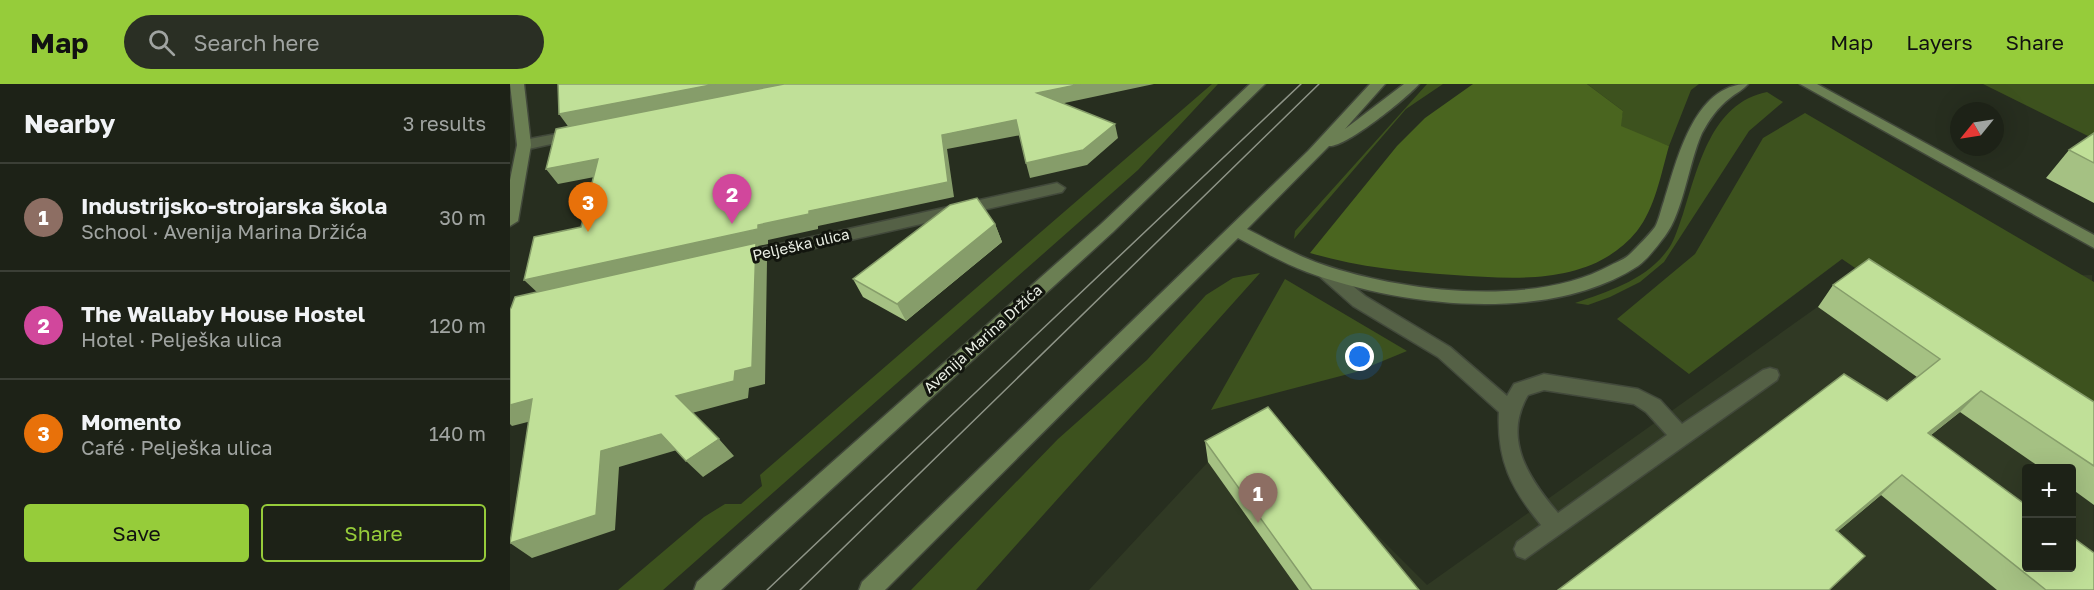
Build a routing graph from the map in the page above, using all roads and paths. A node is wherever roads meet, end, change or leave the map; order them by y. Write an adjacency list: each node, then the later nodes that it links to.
1 (518, 84): 8 (main road)
2 (1258, 84): 21 (main road, Avenija Marina Držića)
3 (1378, 84): 9 (main road)
4 (1412, 84): 9 (main road)
5 (1741, 84): 15 (main road)
6 (1807, 84): 13 (main road)
7 (592, 132): 8 (street)
8 (524, 145): 11 (main road)
9 (1313, 154): 12 (main road)
10 (1057, 188): 14 (street, Pelješka ulica)
11 (510, 221)
12 (1236, 230): 15 (main road); 22 (main road)
13 (2094, 242)
14 (725, 262)
15 (1325, 272): 17 (street)
16 (1770, 375): 18 (street)
17 (1509, 409): 18 (street); 19 (street)
18 (1680, 436): 19 (street)
19 (1556, 527): 20 (street)
20 (1525, 549)
21 (705, 590)
22 (870, 590)

